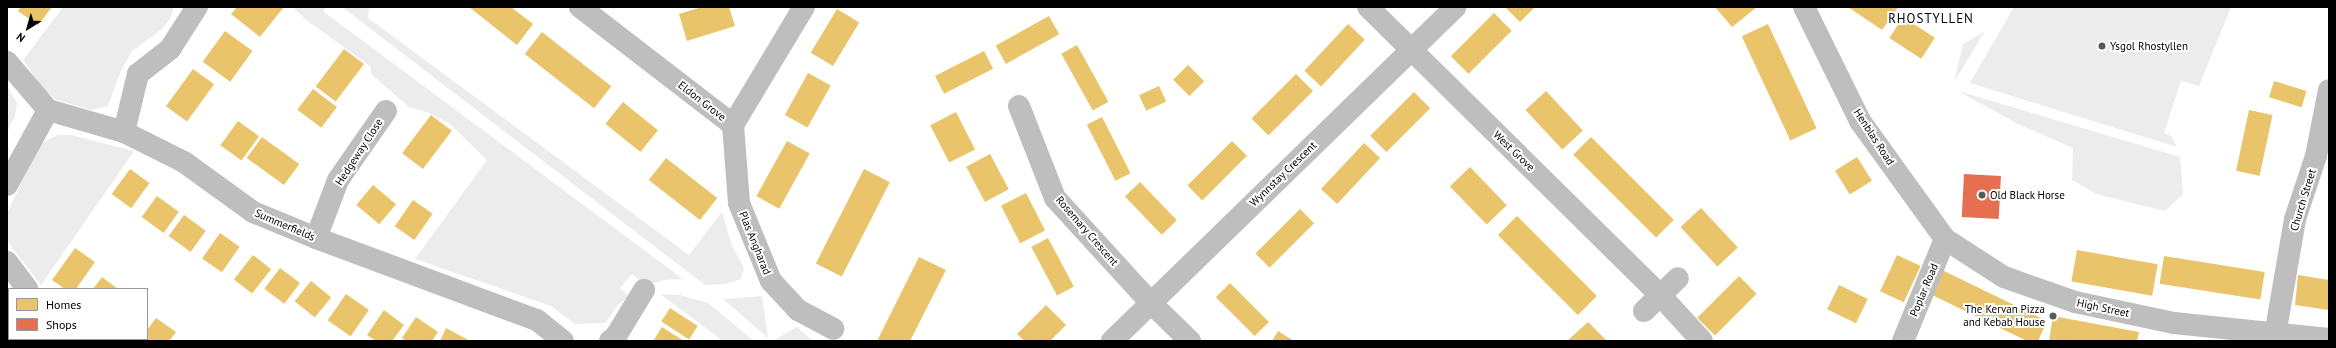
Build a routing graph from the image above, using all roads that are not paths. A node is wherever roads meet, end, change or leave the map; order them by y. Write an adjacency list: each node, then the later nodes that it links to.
1 (198, 7): 14 (street)
2 (580, 7): 13 (street, Eldon Grove)
3 (804, 7): 13 (street, Eldon Grove)
4 (1368, 7): 7 (street, West Grove)
5 (1455, 7): 7 (street, Wynnstay Crescent)
6 (1804, 7): 17 (street, Henblas Road)
7 (1411, 50): 22 (street, West Grove); 23 (street, Wynnstay Crescent)
8 (7, 62): 11 (street)
9 (2329, 90): 26 (street, Church Street)
10 (1019, 106): 23 (street, Rosemary Crescent)
11 (48, 110): 14 (street, Summerfields); 15 (street)
12 (386, 111): 16 (street, Hedgeway Close)
13 (734, 125): 25 (street, Plas Angharad)
14 (124, 132): 16 (street, Summerfields)
15 (7, 185)
16 (316, 238): 28 (street, Summerfields)
17 (1945, 239): 26 (street, High Street); 33 (street, Poplar Road)
18 (7, 262): 20 (street)
19 (1678, 278): 22 (street)
20 (26, 288)
21 (644, 290): 29 (street)
22 (1660, 295): 24 (street); 32 (street, West Grove)
23 (1150, 302): 30 (street, Wynnstay Crescent); 31 (street, Rosemary Crescent)
24 (1644, 311)
25 (833, 330)
26 (2275, 337): 27 (street, High Street)
27 (2329, 339)
28 (563, 341)
29 (610, 341)
30 (1112, 341)
31 (1190, 341)
32 (1702, 341)
33 (1902, 341)

